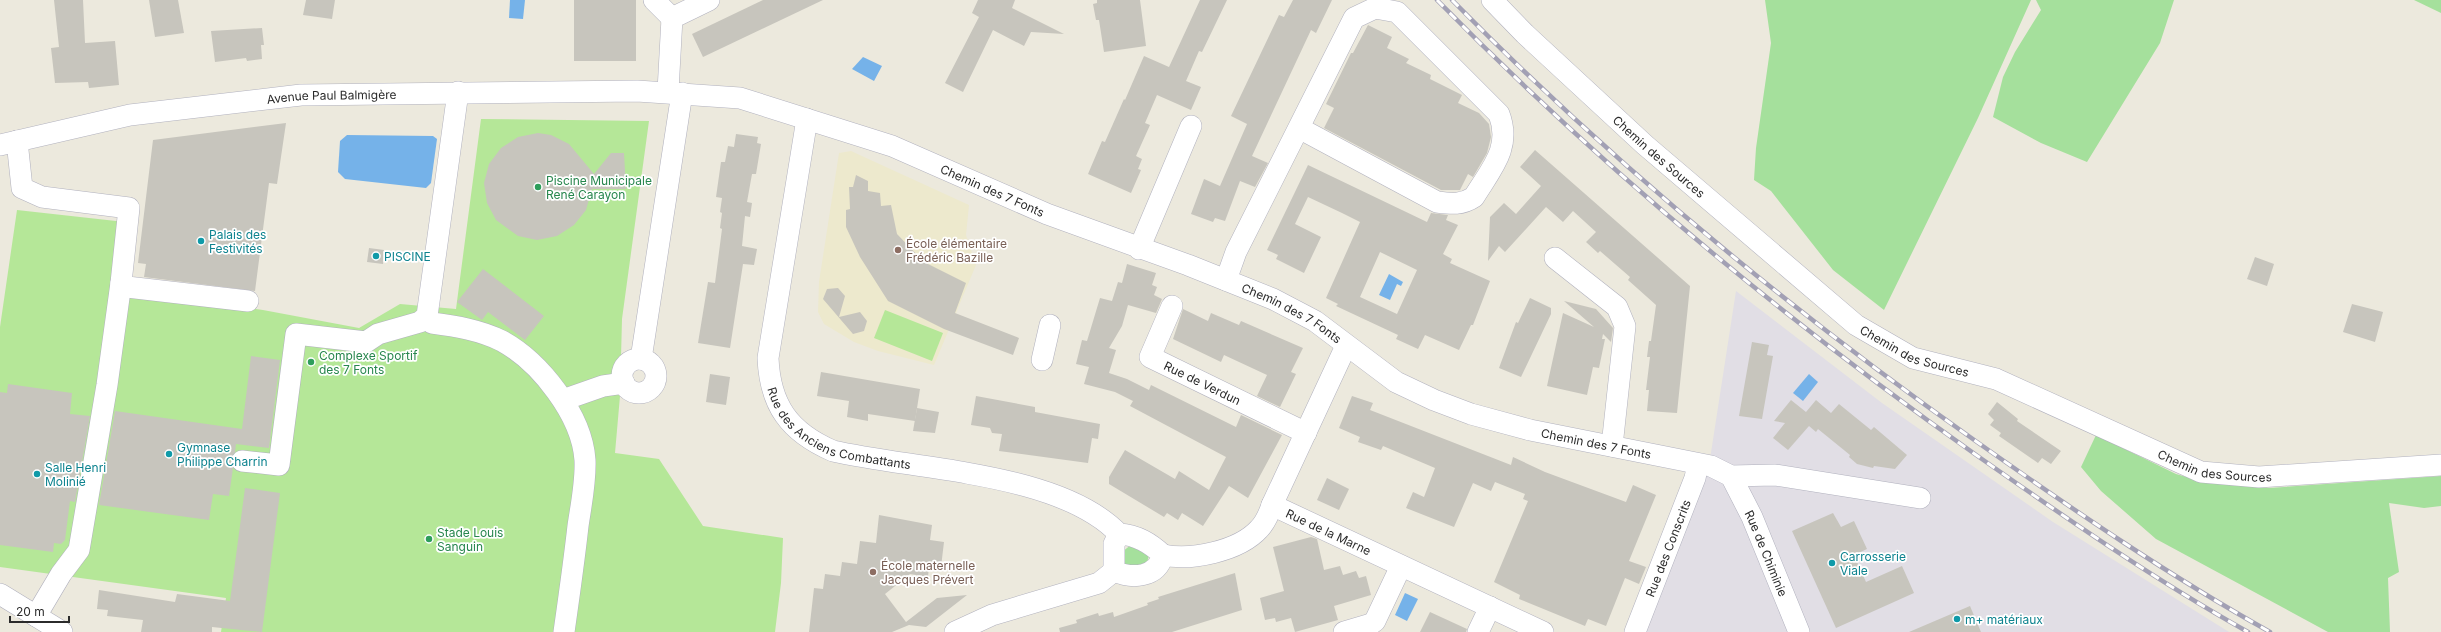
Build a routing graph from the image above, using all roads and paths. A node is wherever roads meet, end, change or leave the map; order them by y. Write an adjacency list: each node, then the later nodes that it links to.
1 (654, 0): 4 (street)
2 (709, 0): 4 (street)
3 (1492, 0): 28 (street, Chemin des Sources)
4 (672, 18): 6 (street)
5 (458, 92): 6 (street, Avenue Paul Balmigère); 10 (street, Avenue Paul Balmigère); 17 (street)
6 (675, 92): 7 (street, Chemin des 7 Fonts); 20 (street)
7 (807, 119): 11 (street, Chemin des 7 Fonts); 32 (street, Rue des Anciens Combattants)
8 (1191, 126): 11 (street)
9 (1299, 128): 9 (street); 13 (street)
10 (8, 143): 14 (street)
11 (1139, 249): 13 (street, Chemin des 7 Fonts)
12 (1555, 258): 25 (street)
13 (1226, 280): 19 (street, Chemin des 7 Fonts)
14 (121, 283): 15 (street); 38 (street)
15 (248, 301)
16 (1172, 306): 24 (street, Rue de Verdun)
17 (426, 316): 23 (street); 26 (street)
18 (1050, 325): 21 (street)
19 (1346, 346): 24 (street, Rue de la Marne); 25 (street, Chemin des 7 Fonts)
20 (640, 359): 22 (street); 22 (street)
21 (1042, 360)
22 (624, 383): 23 (street)
23 (562, 400): 41 (street)
24 (1306, 433): 31 (street, Rue de la Marne)
25 (1612, 446): 27 (street, Chemin des 7 Fonts)
26 (242, 460)
27 (1698, 464): 29 (street, Chemin des 7 Fonts); 46 (street, Rue des Conscrits)
28 (2441, 464)
29 (1730, 476): 30 (street, Chemin des 7 Fonts); 47 (street, Rue de Chiminie)
30 (1920, 498)
31 (1272, 505): 33 (street); 34 (street, Rue de la Marne)
32 (1119, 534): 33 (street); 35 (street)
33 (1163, 555): 35 (street)
34 (1401, 566): 37 (street, Rue de la Marne); 39 (street)
35 (1114, 571): 42 (street)
36 (0, 594): 38 (street)
37 (1490, 607): 44 (street); 45 (street, Rue de la Marne)
38 (36, 616): 40 (street)
39 (1378, 626): 43 (street)
40 (62, 632)
41 (564, 632)
42 (955, 632)
43 (1344, 632)
44 (1478, 632)
45 (1543, 632)
46 (1635, 632)
47 (1799, 632)

